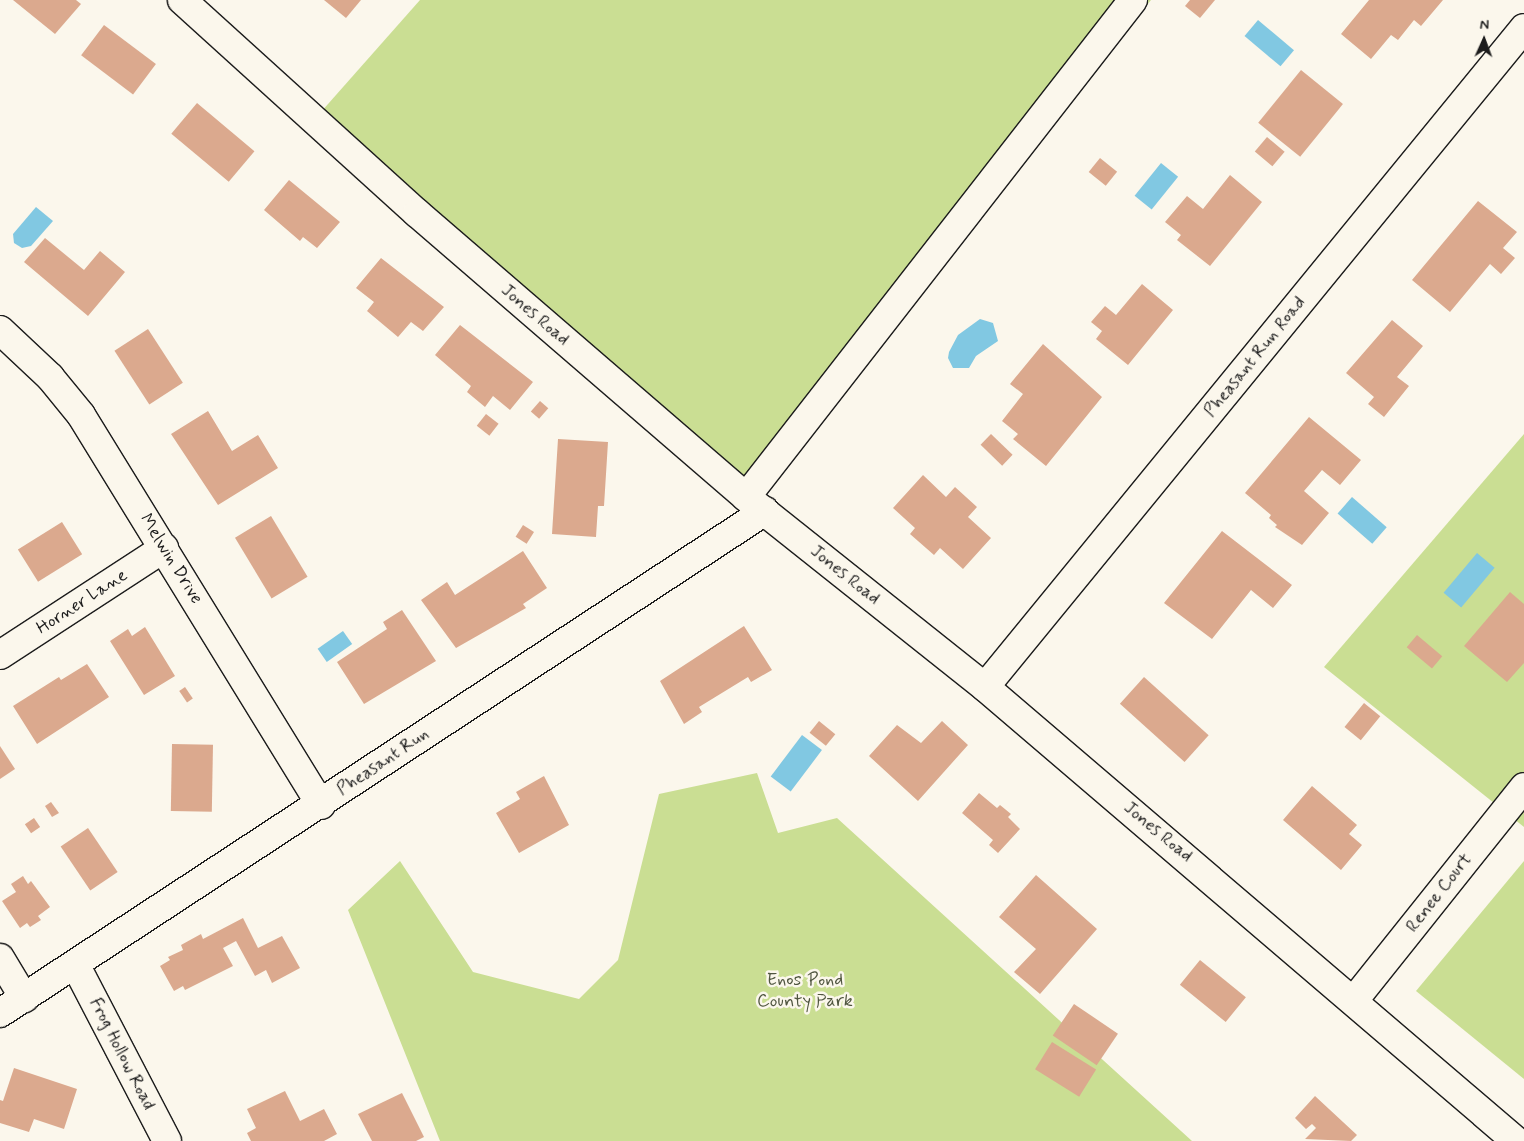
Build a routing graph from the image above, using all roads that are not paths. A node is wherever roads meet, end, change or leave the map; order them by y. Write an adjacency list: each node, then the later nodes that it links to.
1 (182, 0): 5 (street, Jones Road)
2 (1133, 0): 5 (street, Pheasant Run)
3 (1524, 28): 8 (street, Pheasant Run Road)
4 (0, 330): 6 (street, Melwin Drive)
5 (756, 504): 8 (street, Jones Road); 10 (street, Pheasant Run)
6 (164, 548): 7 (street, Horner Lane); 10 (street, Melwin Drive)
7 (0, 656)
8 (985, 687): 14 (street, Jones Road)
9 (1524, 786): 14 (street, Renee Court)
10 (321, 805): 12 (street, Pheasant Run)
11 (0, 958): 13 (street)
12 (76, 966): 13 (street, Pheasant Run); 16 (street, Frog Hollow Road)
13 (24, 998): 15 (street, Pheasant Run)
14 (1355, 999): 17 (street, Jones Road)
15 (0, 1013)
16 (167, 1141)
17 (1516, 1141)

